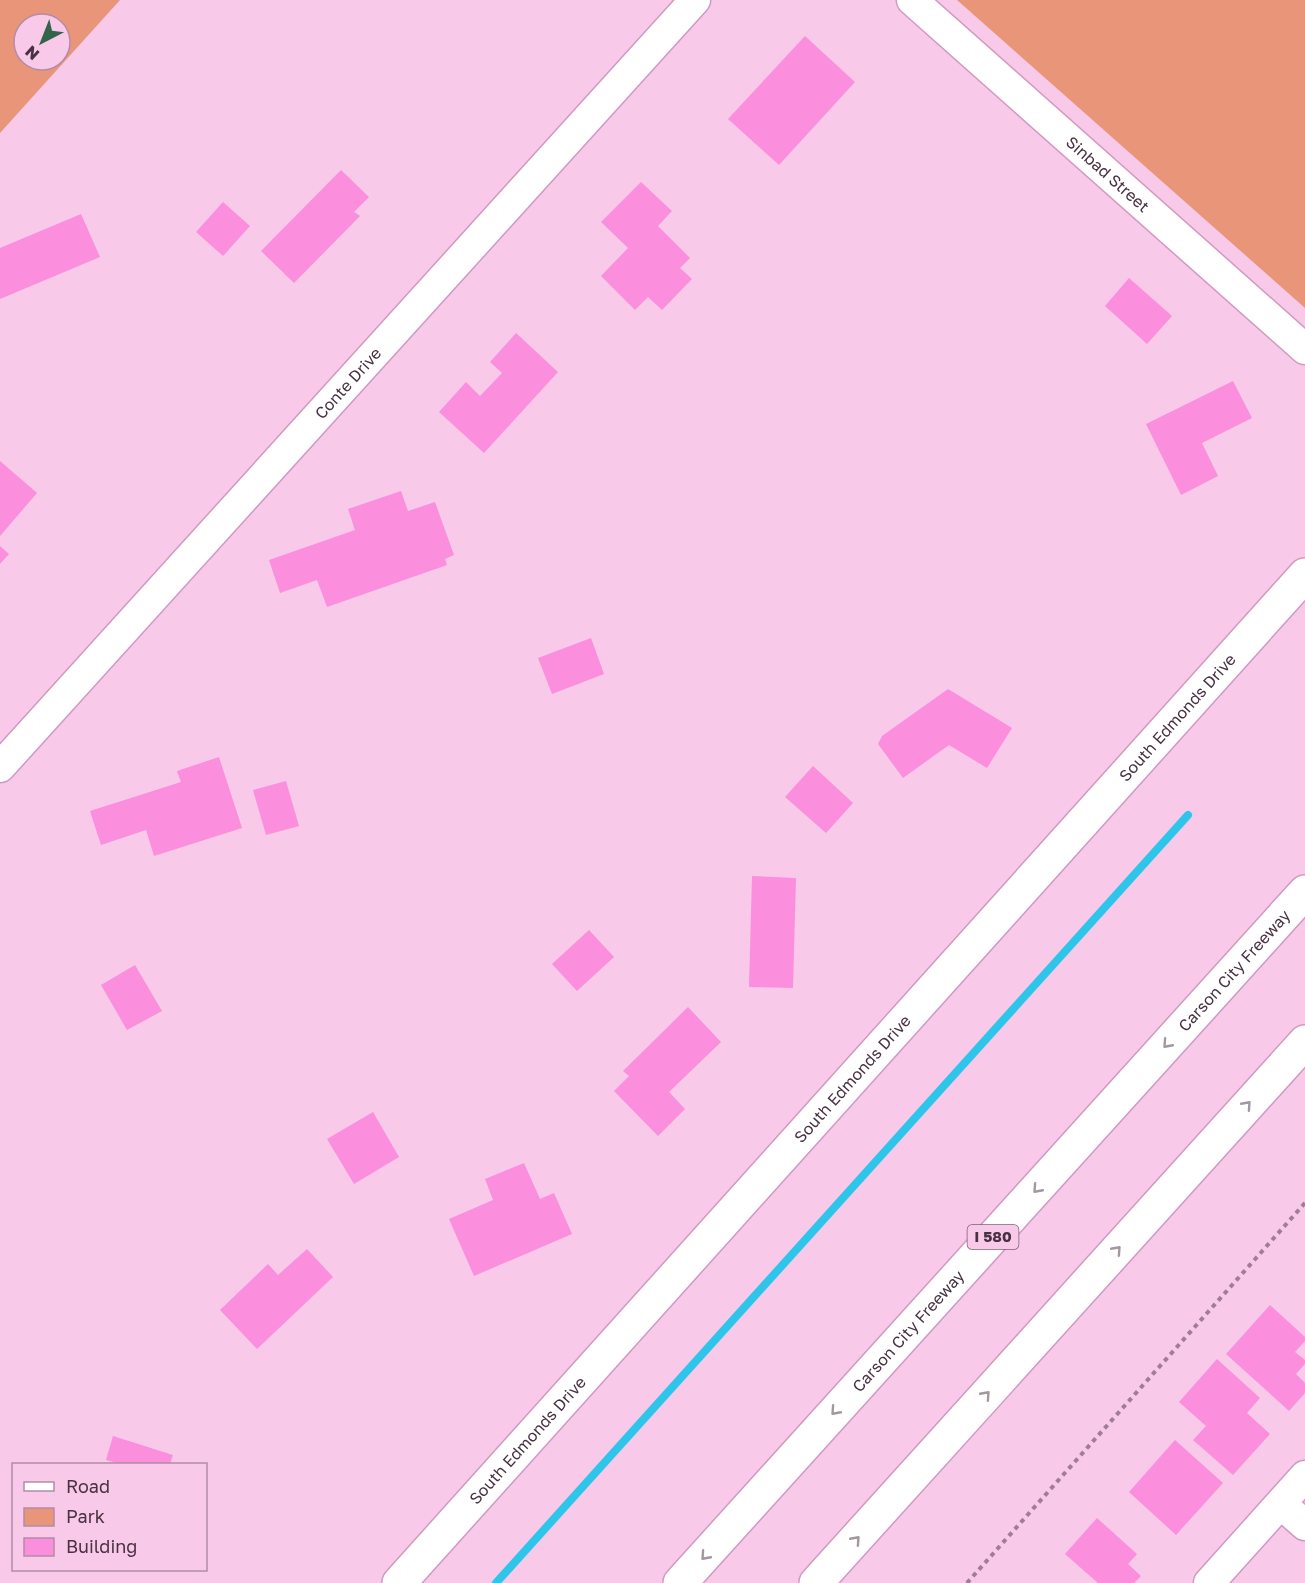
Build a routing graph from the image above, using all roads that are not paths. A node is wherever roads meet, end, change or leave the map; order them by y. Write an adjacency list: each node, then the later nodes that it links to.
1 (695, 0): 5 (street, Conte Drive)
2 (912, 0): 3 (street, Sinbad Street)
3 (1305, 349)
4 (1305, 575): 11 (main road, South Edmonds Drive)
5 (0, 767)
6 (1305, 892): 12 (main road, Carson City Freeway / I 580, one-way to 12)
7 (1305, 1042): 13 (main road, one-way to 7)
8 (1305, 1476): 9 (street)
9 (1281, 1504): 10 (street); 14 (street)
10 (1305, 1525)
11 (399, 1583)
12 (680, 1583)
13 (816, 1583)
14 (1209, 1583)

